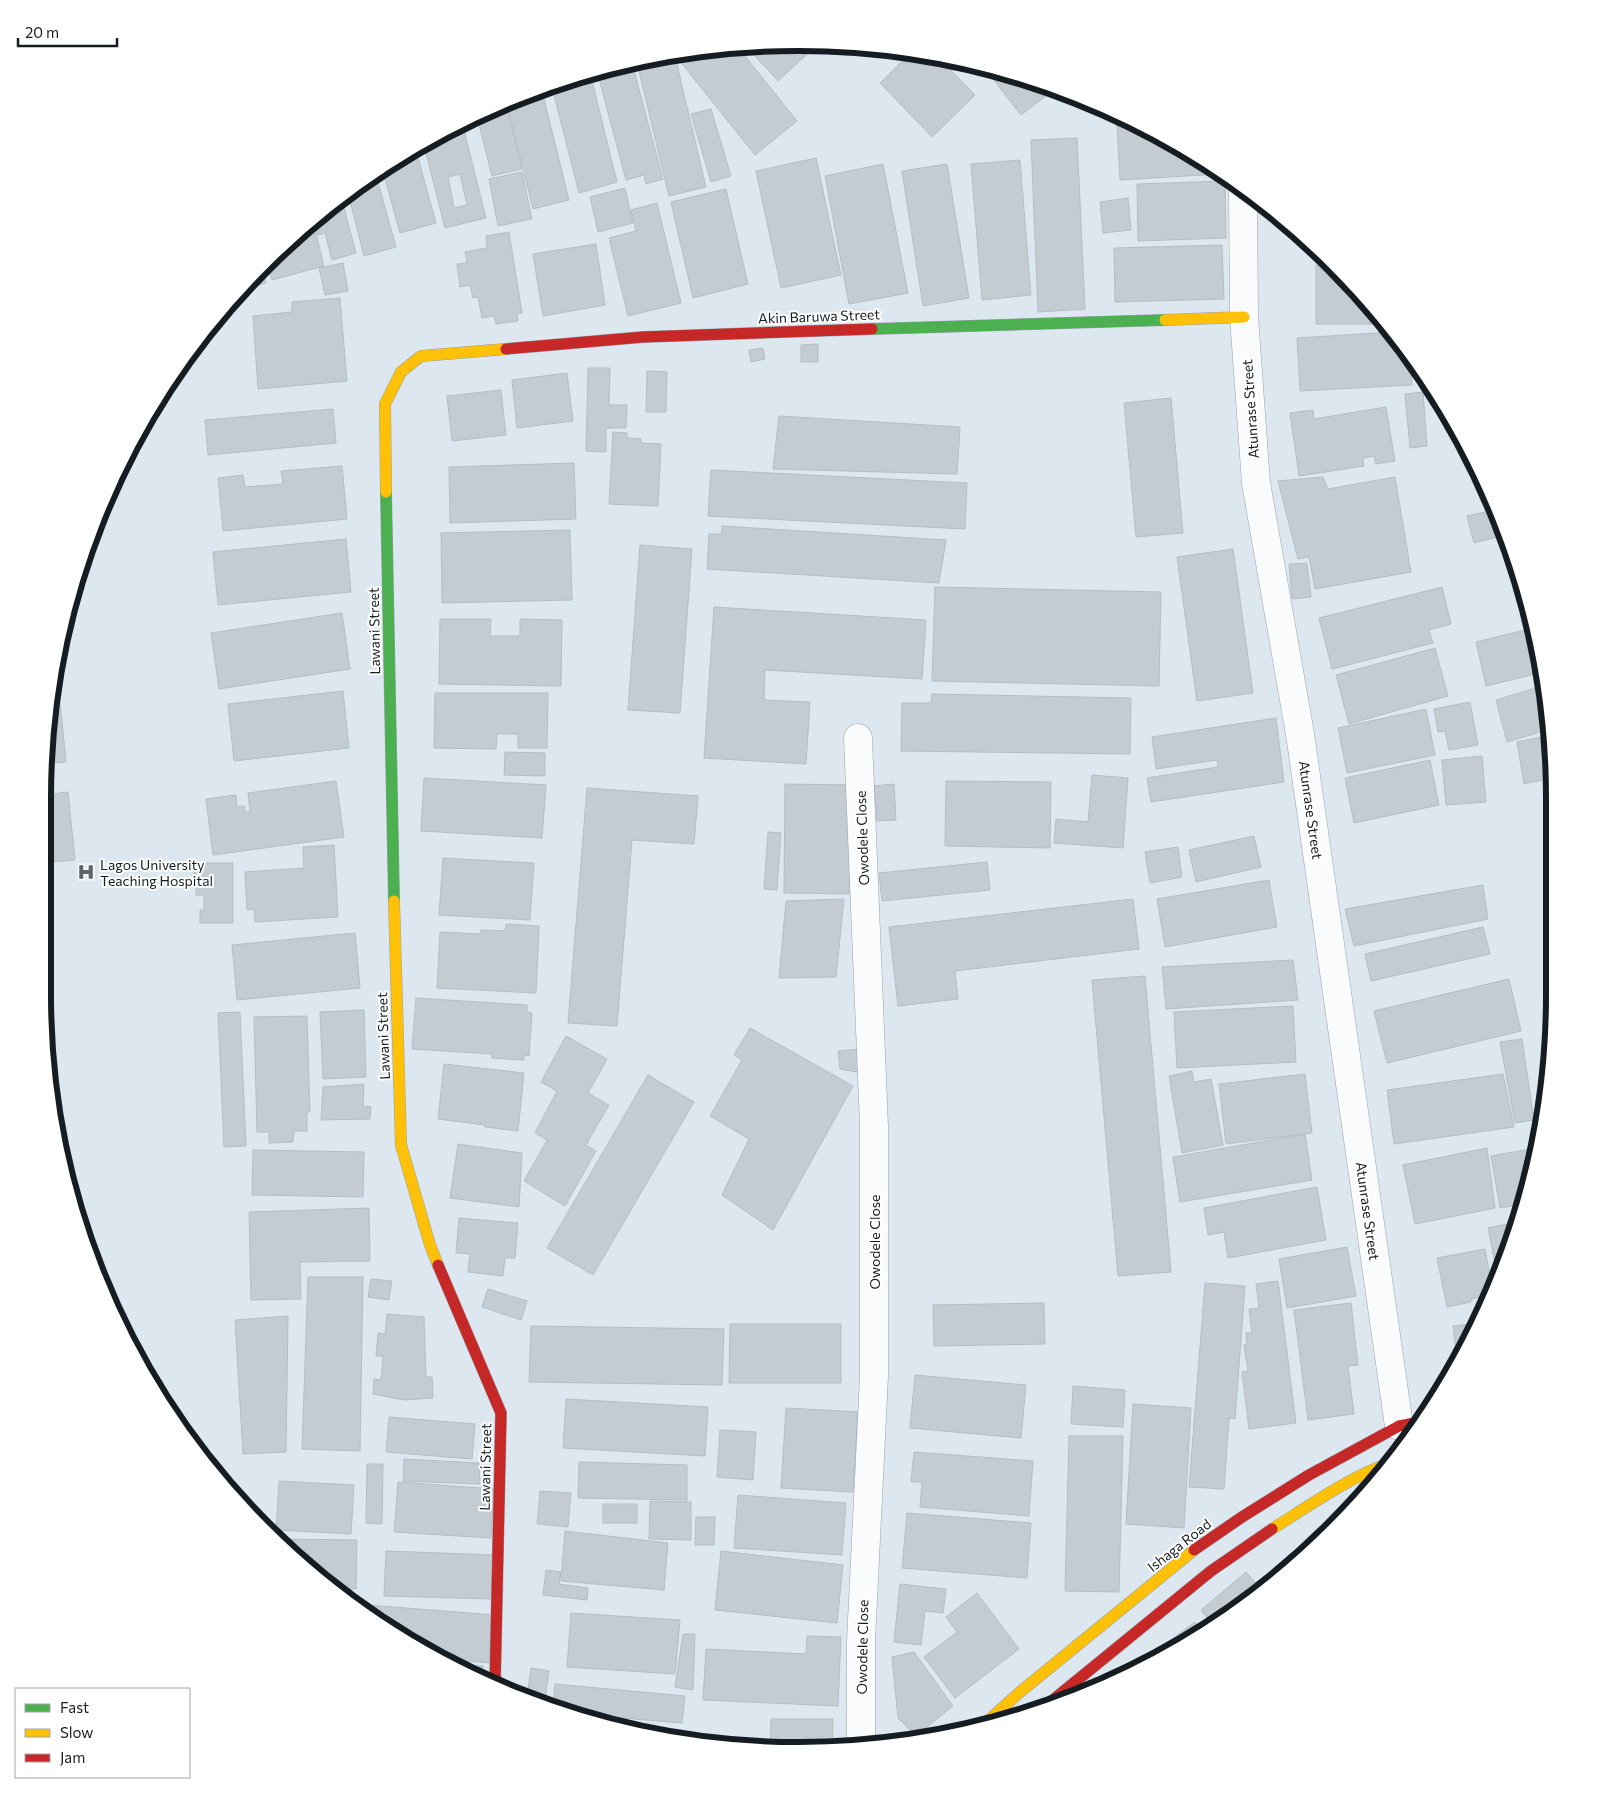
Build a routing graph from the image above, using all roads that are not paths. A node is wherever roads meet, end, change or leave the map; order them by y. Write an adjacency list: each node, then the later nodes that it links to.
1 (1243, 199): 2 (street, Atunrase Street)
2 (1244, 317): 3 (street, Akin Baruwa Street); 5 (street, Atunrase Street)
3 (400, 372): 7 (street, Lawani Street)
4 (858, 738): 10 (street, Owodele Close)
5 (1409, 1424): 9 (street, Ishaga Road)
6 (1376, 1468): 8 (street)
7 (495, 1677)
8 (1061, 1694)
9 (994, 1715)
10 (861, 1739)

